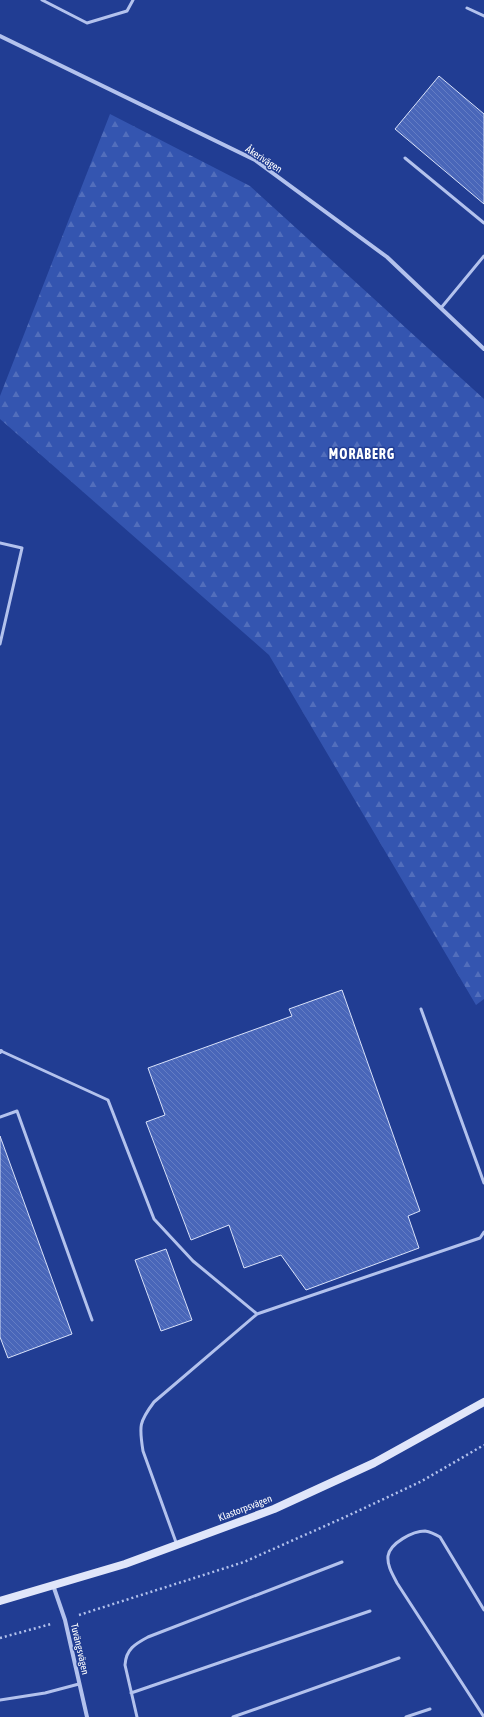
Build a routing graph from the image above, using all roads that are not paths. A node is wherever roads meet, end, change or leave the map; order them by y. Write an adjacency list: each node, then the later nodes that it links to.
1 (42, 0): 2 (lane)
2 (132, 0)
3 (467, 8): 4 (lane)
4 (484, 16)
5 (0, 36): 9 (street, Åkerivägen)
6 (405, 158): 7 (lane)
7 (484, 223)
8 (484, 256): 9 (lane)
9 (441, 308): 10 (street, Åkerivägen)
10 (484, 349)
11 (0, 542): 12 (lane)
12 (0, 644)
13 (421, 1009): 16 (lane)
14 (0, 1051): 18 (lane)
15 (0, 1117): 19 (lane)
16 (484, 1183)
17 (484, 1232): 18 (lane)
18 (257, 1314): 21 (lane)
19 (92, 1320)
20 (484, 1402): 21 (street, Klastorpsvägen)
21 (177, 1545): 23 (street, Klastorpsvägen)
22 (342, 1562): 29 (lane)
23 (53, 1586): 24 (street, Klastorpsvägen); 28 (street, Tuvängsvägen)
24 (0, 1600)
25 (484, 1610): 36 (lane)
26 (370, 1611): 29 (lane)
27 (399, 1658): 34 (lane)
28 (79, 1684): 30 (lane); 32 (street, Tuvängsvägen)
29 (131, 1693): 33 (lane)
30 (0, 1700)
31 (430, 1709): 35 (lane)
32 (87, 1717)
33 (137, 1717)
34 (234, 1717)
35 (406, 1717)
36 (484, 1717)

